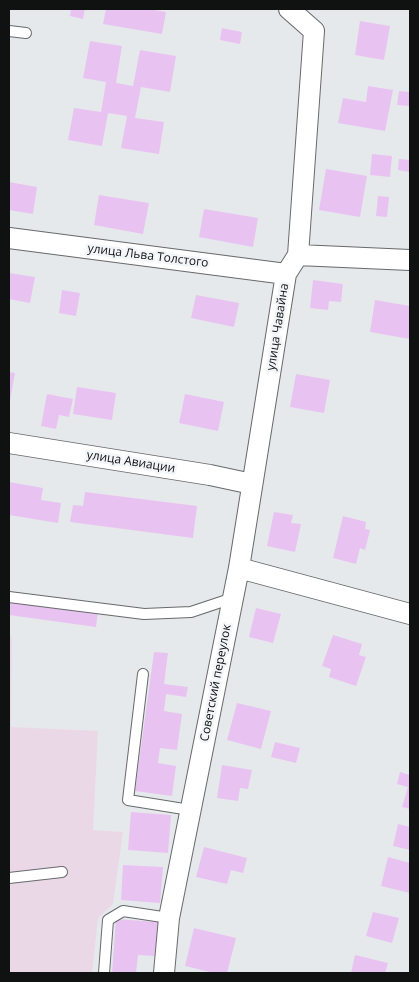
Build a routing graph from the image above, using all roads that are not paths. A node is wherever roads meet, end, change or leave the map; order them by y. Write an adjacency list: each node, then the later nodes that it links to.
1 (289, 9): 5 (street, улица Чавайна)
2 (9, 31): 3 (lane)
3 (26, 33)
4 (9, 238): 7 (street, улица Льва Толстого)
5 (298, 254): 6 (street); 7 (street, улица Чавайна)
6 (410, 260)
7 (286, 274): 9 (street, улица Чавайна)
8 (9, 444): 9 (street, улица Авиации)
9 (252, 484): 10 (street, улица Чавайна)
10 (239, 568): 12 (street, Советский переулок); 13 (street)
11 (9, 597): 12 (lane)
12 (233, 598): 15 (street, Советский переулок)
13 (410, 614)
14 (142, 674): 15 (lane)
15 (190, 810): 18 (street, Советский переулок)
16 (62, 872): 17 (lane)
17 (9, 878)
18 (169, 918): 19 (lane); 20 (street, Советский переулок)
19 (104, 973)
20 (164, 973)

